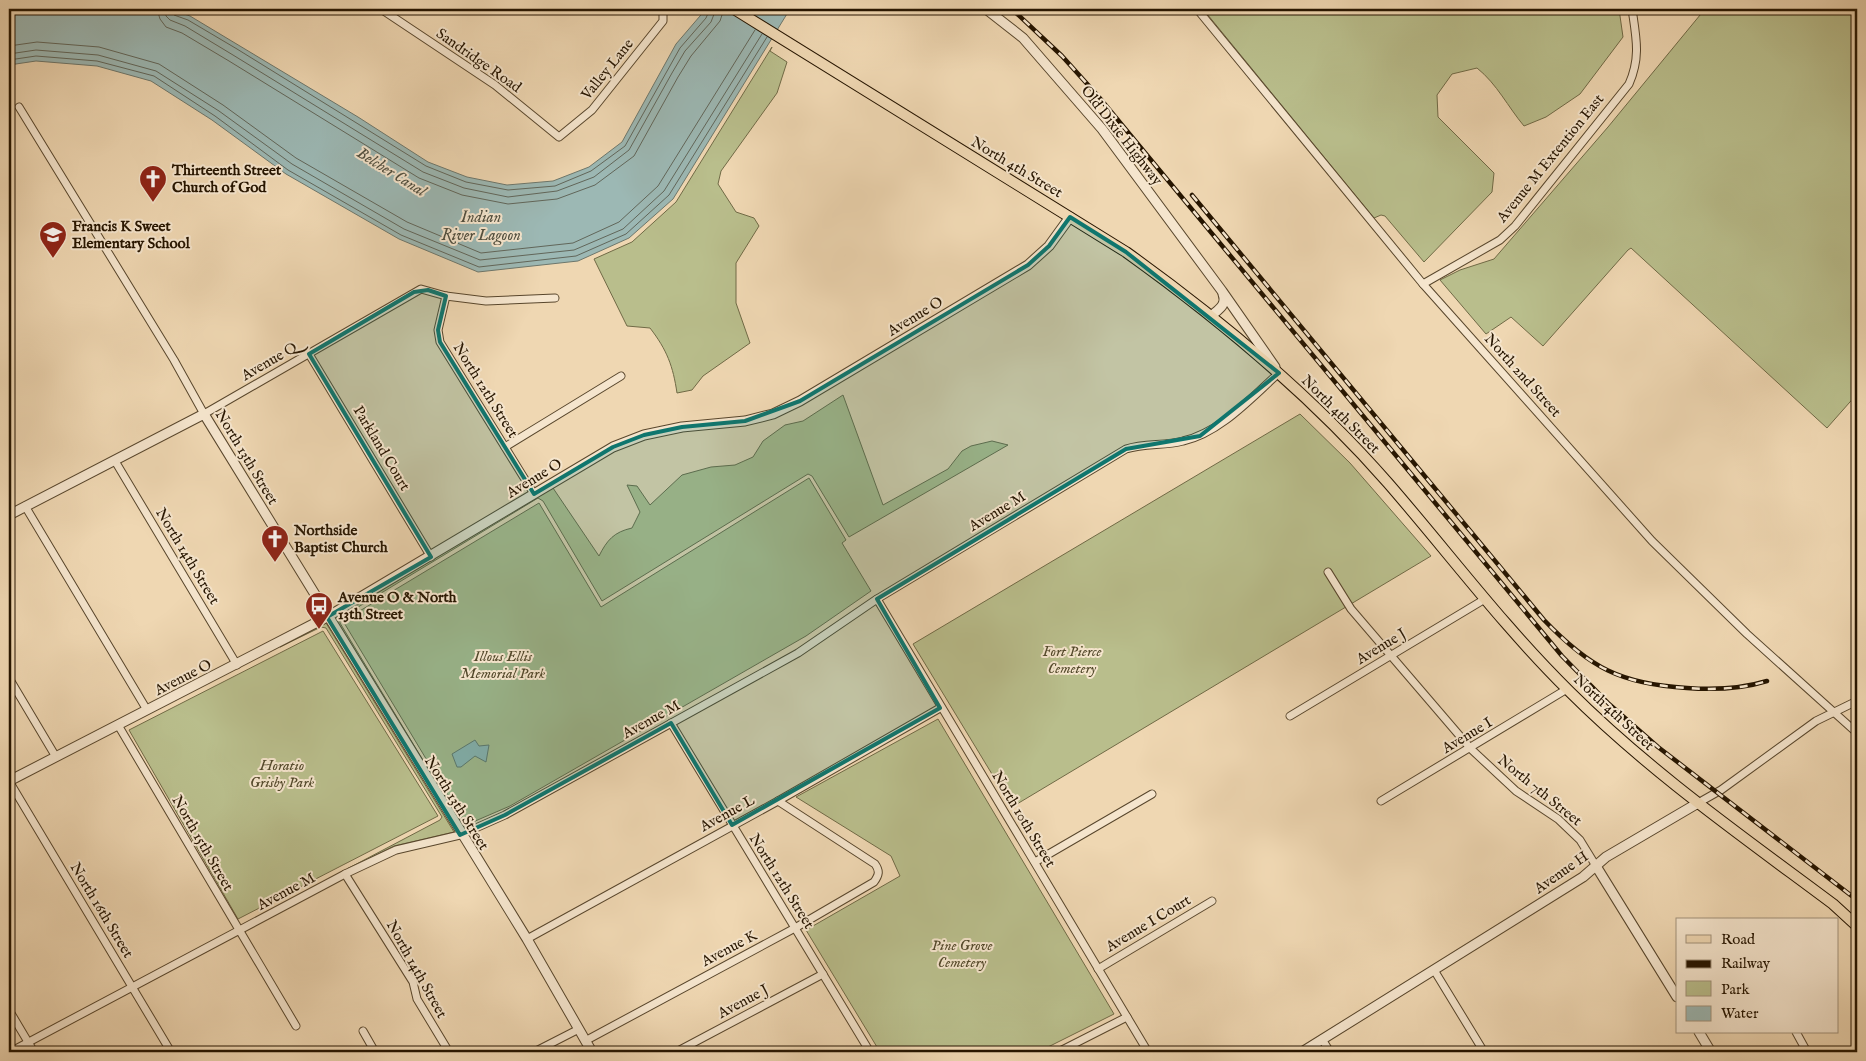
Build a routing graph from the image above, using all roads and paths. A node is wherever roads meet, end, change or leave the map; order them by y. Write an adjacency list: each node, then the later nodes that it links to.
1 (380, 9): 8 (street, Sandridge Road)
2 (663, 9): 8 (street, Valley Lane)
3 (734, 9): 9 (main road, North 4th Street)
4 (986, 9): 11 (street, Old Dixie Highway)
5 (1197, 9): 10 (street, North 2nd Street)
6 (1632, 9): 10 (street, Avenue M Extention East)
7 (19, 107): 18 (street, North 13th Street)
8 (559, 138)
9 (1070, 217): 14 (main road, North 4th Street); 21 (street, Avenue O)
10 (1422, 284): 36 (street, North 2nd Street)
11 (1222, 291): 14 (street); 16 (street, Old Dixie Highway)
12 (446, 296): 13 (street, Avenue Q); 15 (street, Avenue Q); 19 (street, North 12th Street)
13 (555, 298)
14 (1211, 316): 16 (main road, North 4th Street)
15 (309, 354): 18 (street, Avenue Q); 24 (street, Parkland Court)
16 (1279, 373): 26 (street, Avenue M); 27 (main road, North 4th Street)
17 (621, 376): 19 (street)
18 (204, 414): 20 (street, Avenue Q); 28 (street, North 13th Street)
19 (505, 447): 21 (street, North 12th Street)
20 (116, 461): 22 (street, Avenue Q); 30 (street, North 14th Street)
21 (534, 494): 24 (street, Avenue O)
22 (25, 506): 23 (street, Avenue Q); 35 (street)
23 (9, 515)
24 (431, 557): 28 (street, Avenue O)
25 (1328, 572): 29 (street, North 7th Street)
26 (876, 599): 34 (street, North 10th Street); 38 (street, Avenue M)
27 (1484, 599): 29 (street, Avenue J); 32 (main road, North 4th Street)
28 (327, 617): 30 (street, Avenue O); 49 (street, North 13th Street)
29 (1393, 655): 37 (street, Avenue J); 41 (street, North 7th Street)
30 (237, 665): 35 (street, Avenue O)
31 (9, 678): 42 (street)
32 (1567, 689): 41 (street, Avenue I); 47 (main road, North 4th Street)
33 (1857, 701): 36 (street, Avenue H)
34 (940, 708): 45 (street, Avenue L); 50 (street, North 10th Street)
35 (147, 710): 39 (street, Avenue O)
36 (1833, 712): 40 (street, North 2nd Street); 47 (street, Avenue H)
37 (1290, 716)
38 (671, 723): 48 (street, North 12th Street); 49 (street, Avenue M)
39 (118, 725): 42 (street, Avenue O); 56 (street, North 15th Street)
40 (1857, 733)
41 (1471, 749): 46 (street, Avenue I); 51 (street, North 7th Street)
42 (56, 757): 43 (street, Avenue O)
43 (9, 781): 61 (street, North 16th Street)
44 (1152, 794): 50 (street)
45 (778, 801): 48 (street, Avenue L); 55 (street, Avenue K)
46 (1381, 801)
47 (1698, 803): 51 (street, Avenue H); 54 (main road, North 4th Street)
48 (732, 825): 55 (street, North 12th Street); 57 (street, Avenue L)
49 (460, 835): 52 (street, Avenue M); 57 (street, North 13th Street)
50 (1034, 862): 58 (street, North 10th Street)
51 (1596, 866): 59 (street, Avenue H); 62 (street, North 7th Street)
52 (345, 874): 56 (street, Avenue M); 77 (street, North 14th Street)
53 (1212, 901): 58 (street, Avenue I Court)
54 (1857, 926)
55 (795, 928): 60 (street, North 12th Street); 71 (street, Avenue K)
56 (239, 932): 61 (street, Avenue M); 65 (street, North 15th Street)
57 (526, 939): 66 (street, North 13th Street)
58 (1098, 969): 64 (street, North 10th Street)
59 (1434, 970): 70 (street, Avenue H); 86 (street)
60 (823, 974): 80 (street, Avenue J); 81 (street, North 12th Street)
61 (133, 989): 72 (street, Avenue M); 75 (street, North 16th Street)
62 (1676, 995)
63 (9, 1010): 72 (street)
64 (1127, 1017): 82 (street); 83 (street, North 10th Street)
65 (296, 1026)
66 (579, 1029): 71 (street, North 13th Street); 78 (street)
67 (363, 1031): 76 (street)
68 (1700, 1034): 87 (street)
69 (1797, 1034): 88 (street)
70 (1322, 1039): 84 (street, Avenue H); 85 (street)
71 (585, 1041): 79 (street, North 13th Street)
72 (28, 1042): 73 (street, Avenue M); 74 (street)
73 (10, 1052)
74 (34, 1052)
75 (171, 1052)
76 (375, 1052)
77 (449, 1052)
78 (534, 1052)
79 (592, 1052)
80 (676, 1052)
81 (870, 1052)
82 (1058, 1052)
83 (1148, 1052)
84 (1302, 1052)
85 (1330, 1052)
86 (1484, 1052)
87 (1711, 1052)
88 (1808, 1052)

